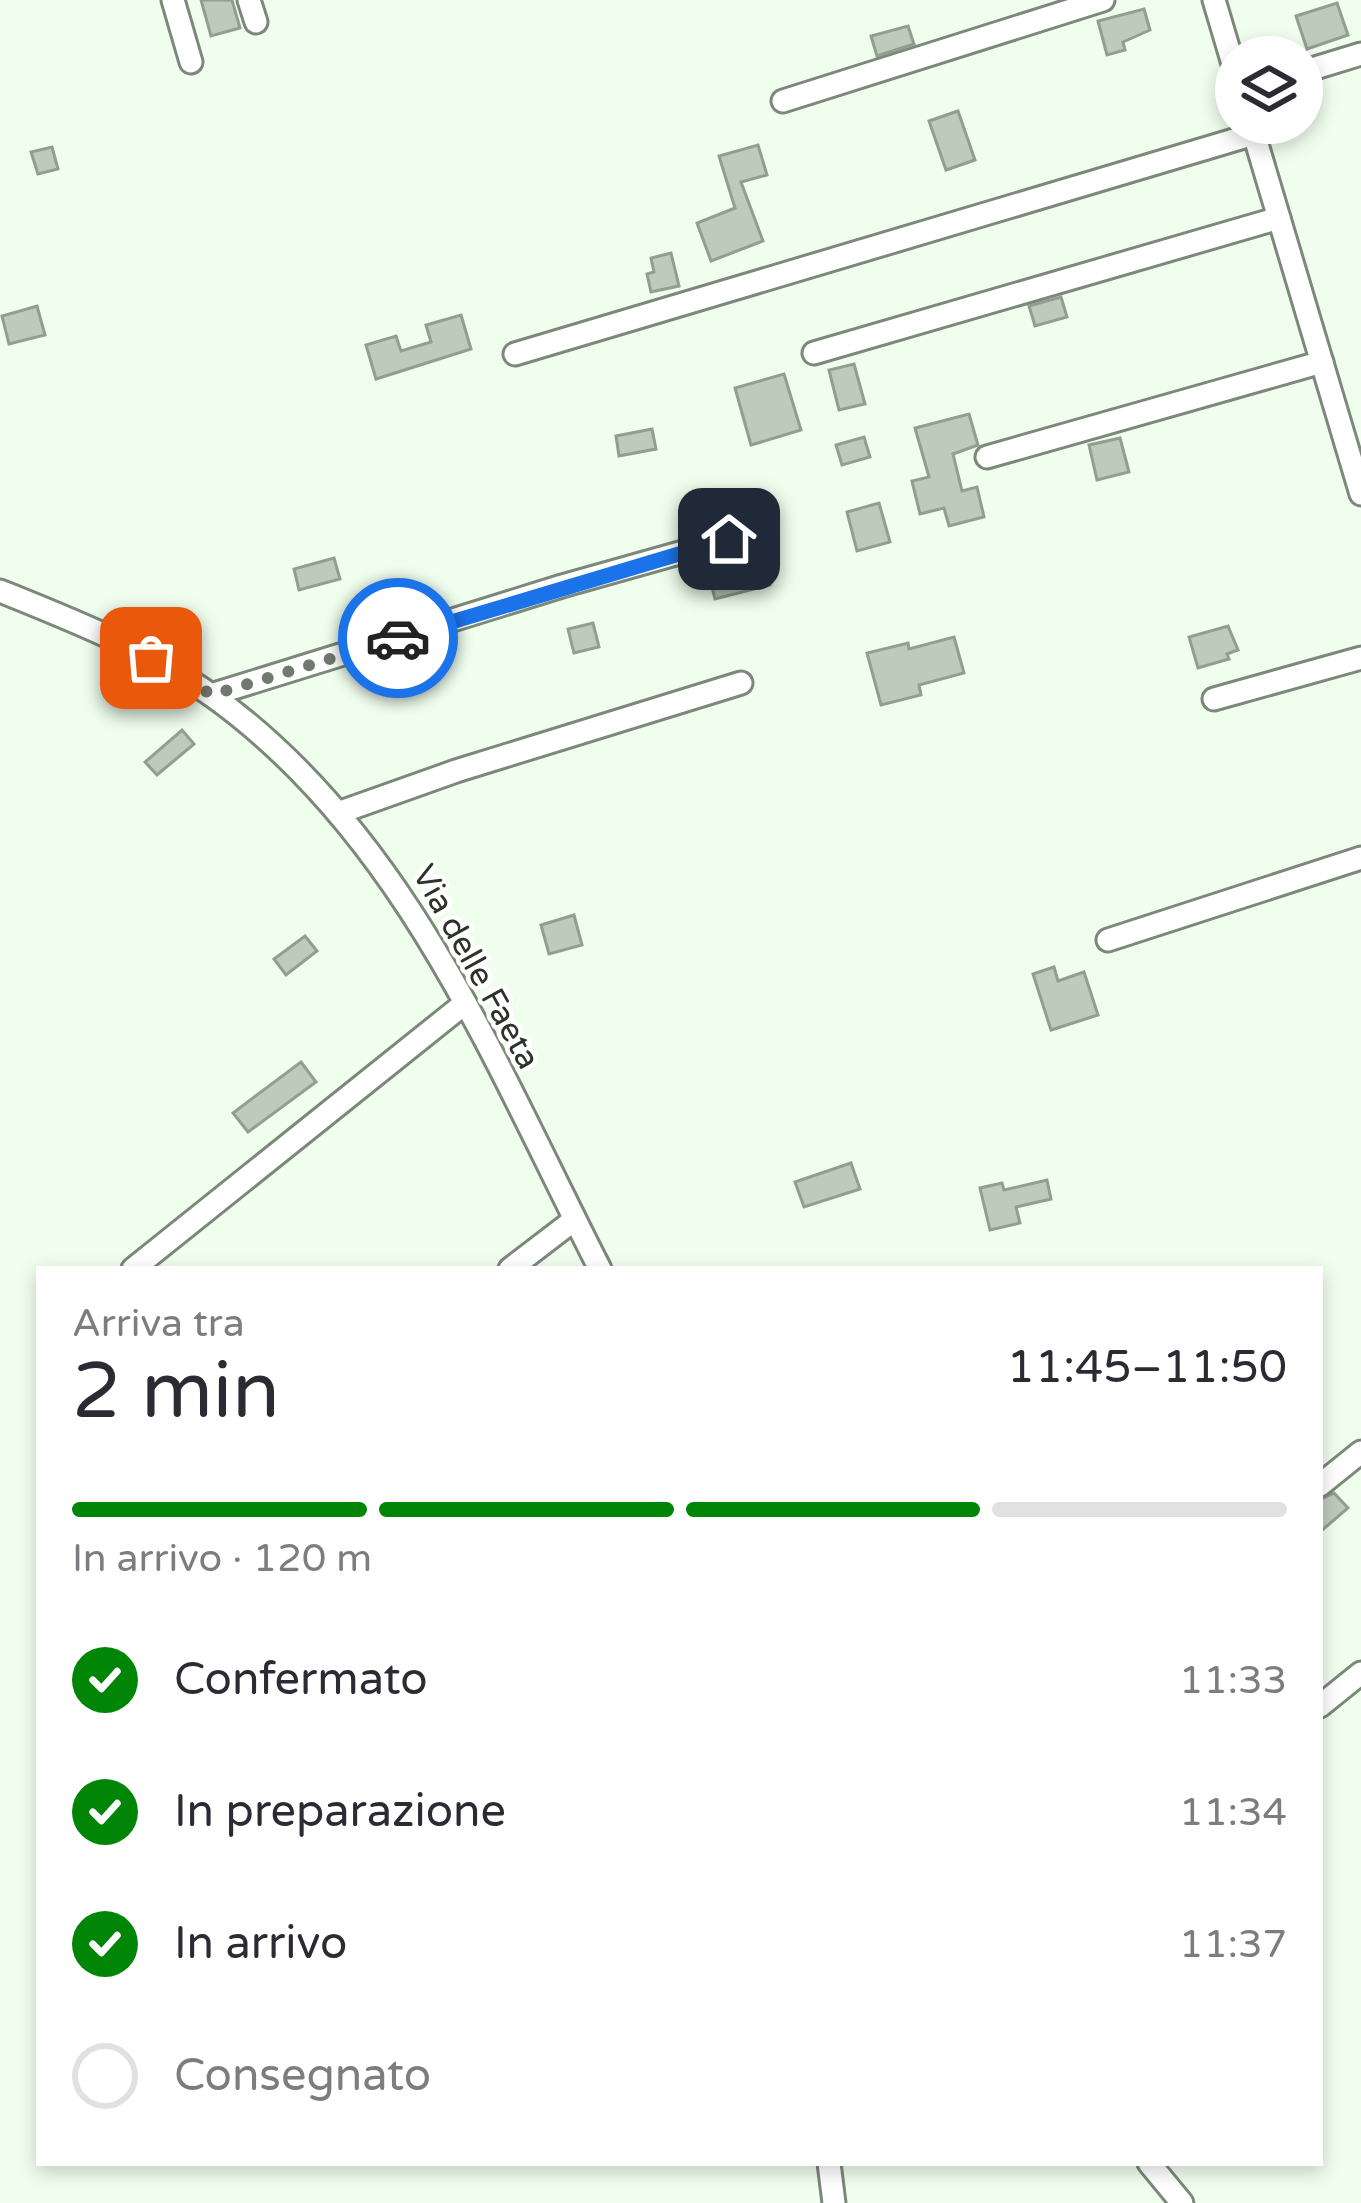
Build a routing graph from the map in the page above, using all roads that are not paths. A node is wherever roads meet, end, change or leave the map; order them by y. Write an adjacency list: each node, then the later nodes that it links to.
1 (173, 0): 6 (street)
2 (1103, 0): 8 (street)
3 (1214, 0): 4 (street)
4 (1225, 36)
5 (1361, 54): 7 (street)
6 (191, 62)
7 (1323, 66)
8 (783, 101)
9 (1215, 140): 13 (street)
10 (1257, 144): 11 (street)
11 (1279, 218): 12 (street); 14 (street)
12 (814, 353)
13 (515, 354)
14 (1322, 362): 15 (street); 16 (street)
15 (987, 457)
16 (1361, 494)
17 (729, 539): 21 (street)
18 (0, 591): 21 (street, Via delle Faeta)
19 (1361, 658): 22 (street)
20 (741, 683): 23 (street)
21 (212, 695): 23 (street, Via delle Faeta)
22 (1214, 699)
23 (338, 814): 26 (street, Via delle Faeta)
24 (1361, 858): 25 (street)
25 (1108, 940)
26 (464, 1004): 27 (street, Via delle Faeta); 28 (street)
27 (574, 1220): 29 (street); 30 (street, Via delle Faeta)
28 (137, 1266)
29 (514, 1266)
30 (597, 1266)
31 (1361, 1452): 32 (street)
32 (1323, 1483)
33 (1361, 1673): 34 (street)
34 (1323, 1704)
35 (829, 2166): 37 (street)
36 (1151, 2166): 38 (street)
37 (834, 2203)
38 (1182, 2203)

